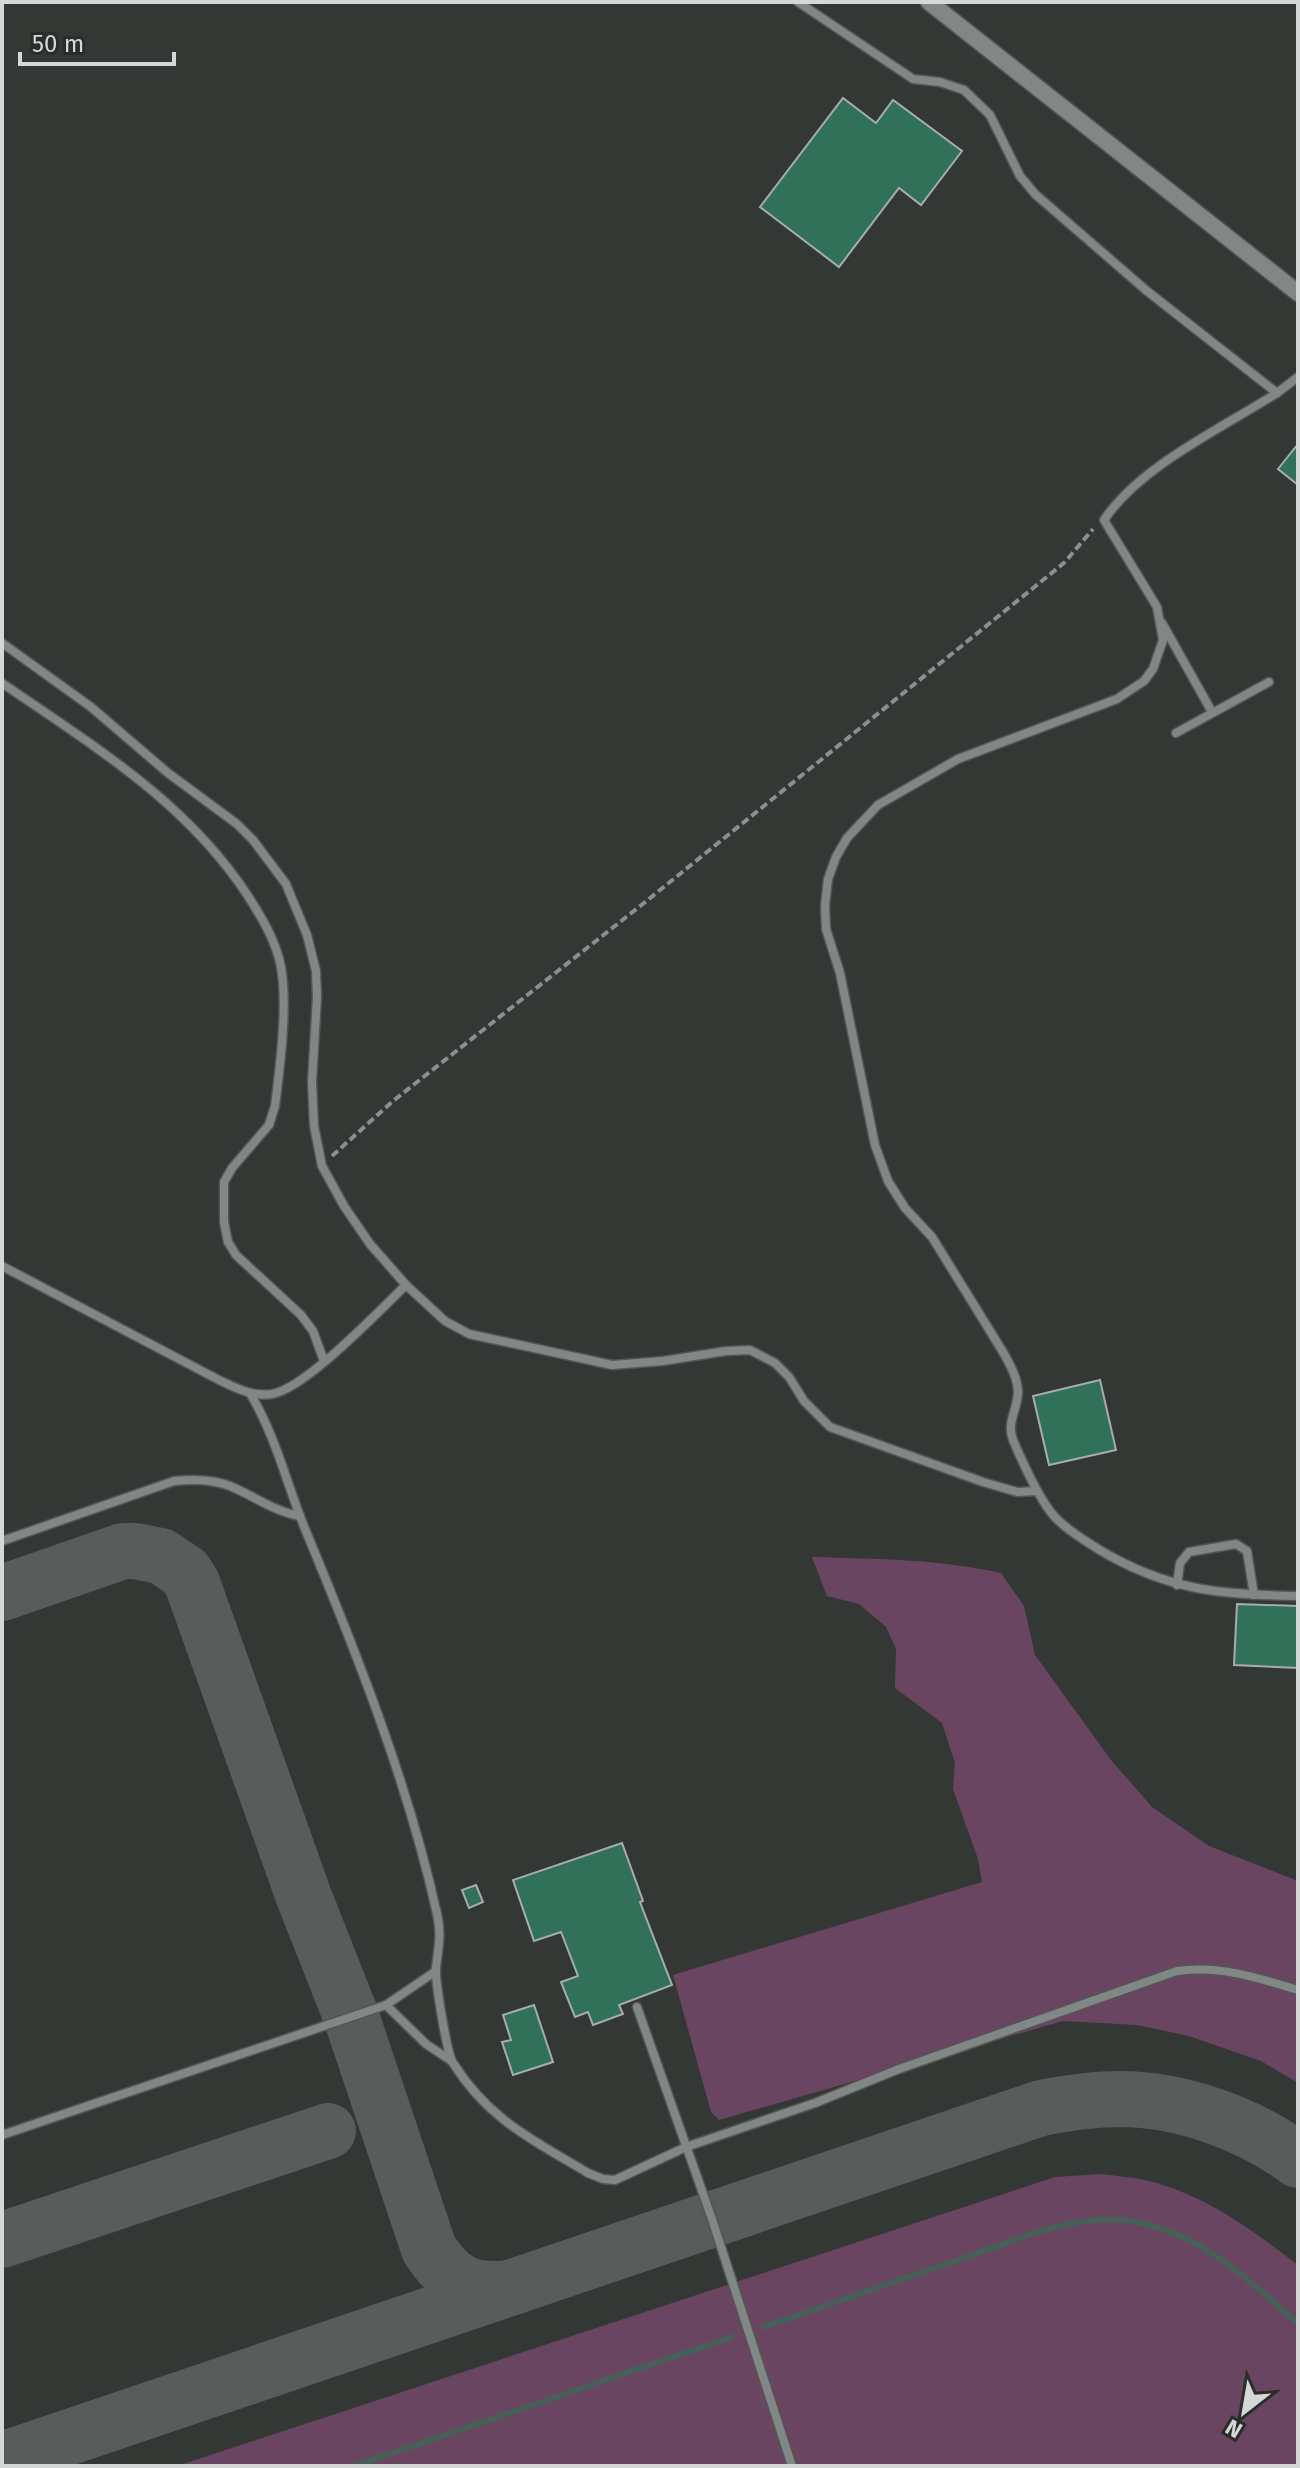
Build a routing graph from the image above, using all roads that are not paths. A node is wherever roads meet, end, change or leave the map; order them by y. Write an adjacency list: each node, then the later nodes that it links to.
1 (798, 2): 5 (lane)
2 (929, 2): 3 (street)
3 (1298, 293)
4 (1298, 377): 5 (lane)
5 (1277, 393): 6 (lane)
6 (1161, 622): 10 (lane); 16 (lane)
7 (2, 643): 13 (lane)
8 (1269, 682): 10 (lane)
9 (2, 683): 14 (lane)
10 (1212, 712): 11 (lane)
11 (1176, 733)
12 (2, 1266): 15 (lane)
13 (406, 1285): 14 (lane); 16 (lane)
14 (324, 1361): 15 (lane)
15 (251, 1395): 17 (lane)
16 (1037, 1491): 19 (lane)
17 (300, 1516): 18 (lane); 22 (lane)
18 (2, 1541)
19 (1177, 1585): 20 (lane); 20 (lane)
20 (1254, 1595): 21 (lane)
21 (1298, 1596)
22 (436, 1971): 24 (lane); 26 (lane)
23 (1298, 1990): 28 (lane)
24 (386, 2005): 26 (lane); 27 (lane)
25 (637, 2007): 28 (lane)
26 (450, 2060): 28 (lane)
27 (2, 2135)
28 (686, 2147): 29 (lane)
29 (792, 2466)

